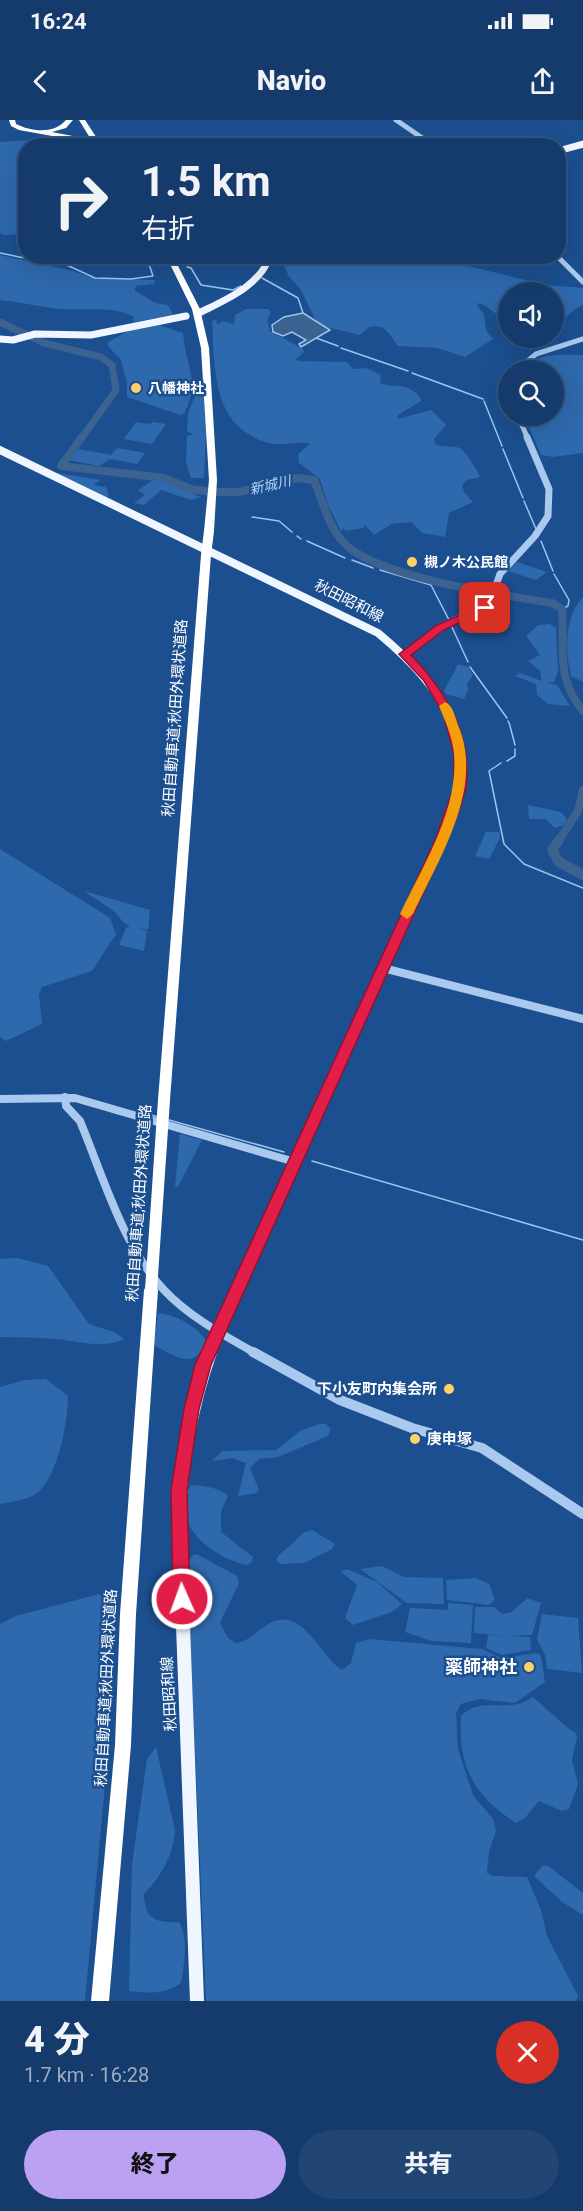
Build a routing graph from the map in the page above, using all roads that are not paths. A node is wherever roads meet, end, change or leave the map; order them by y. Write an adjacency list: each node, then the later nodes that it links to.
1 (14, 120): 2 (highway); 7 (highway)
2 (70, 120)
3 (76, 120): 8 (highway)
4 (82, 120): 9 (highway)
5 (90, 120): 10 (highway)
6 (396, 120): 11 (street)
7 (76, 138)
8 (88, 138)
9 (94, 138)
10 (97, 138)
11 (423, 138)
12 (583, 144): 13 (main road)
13 (566, 149)
14 (166, 264): 24 (highway, 秋田自動車道;秋田外環状道路)
15 (173, 264): 24 (highway, 秋田自動車道;秋田外環状道路)
16 (268, 264): 19 (main road)
17 (565, 264): 18 (street)
18 (583, 282)
19 (199, 313)
20 (186, 316): 21 (main road)
21 (0, 339)
22 (583, 339): 23 (street)
23 (529, 360)
24 (209, 407): 35 (highway, 秋田自動車道;秋田外環状道路, bridge)
25 (522, 426): 27 (street)
26 (0, 450): 27 (main road, 秋田昭和線)
27 (405, 654): 28 (main road, 秋田昭和線)
28 (383, 968): 29 (street); 32 (main road, 秋田昭和線)
29 (583, 1019)
30 (65, 1097): 31 (street); 32 (street); 33 (street)
31 (0, 1099)
32 (295, 1162): 33 (main road, 秋田昭和線)
33 (219, 1329): 34 (street); 36 (main road, 秋田昭和線)
34 (583, 1514)
35 (100, 2001)
36 (197, 2001)

